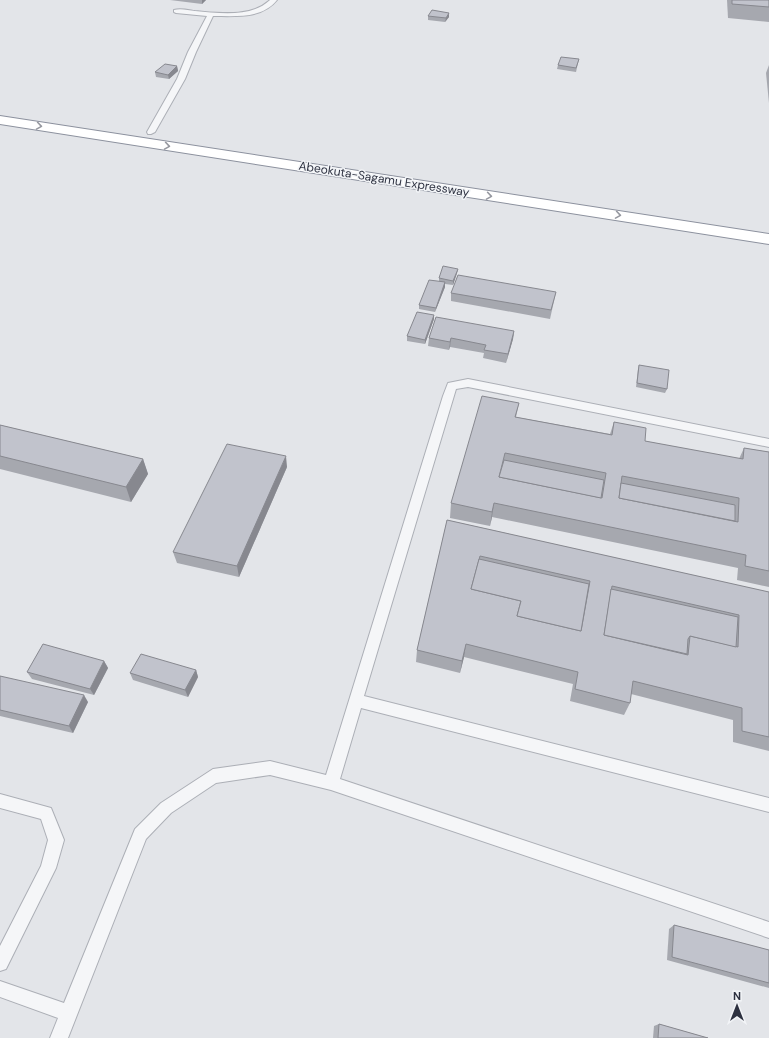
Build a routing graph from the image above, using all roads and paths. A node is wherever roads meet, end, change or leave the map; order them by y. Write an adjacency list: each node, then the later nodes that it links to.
1 (274, 0): 3 (lane)
2 (176, 11): 3 (lane)
3 (211, 14): 6 (lane)
4 (0, 109): 6 (highway, Abeokuta-Sagamu Expressway)
5 (0, 120): 8 (highway, Abeokuta-Sagamu Expressway, one-way to 8)
6 (151, 132): 7 (highway, Abeokuta-Sagamu Expressway)
7 (769, 225)
8 (769, 239)
9 (769, 443): 10 (lane)
10 (356, 700): 11 (lane); 13 (lane)
11 (330, 783): 14 (lane); 17 (lane)
12 (0, 801): 15 (lane)
13 (769, 805)
14 (769, 930)
15 (0, 962)
16 (0, 990): 17 (lane)
17 (69, 1013): 18 (lane)
18 (59, 1038)

